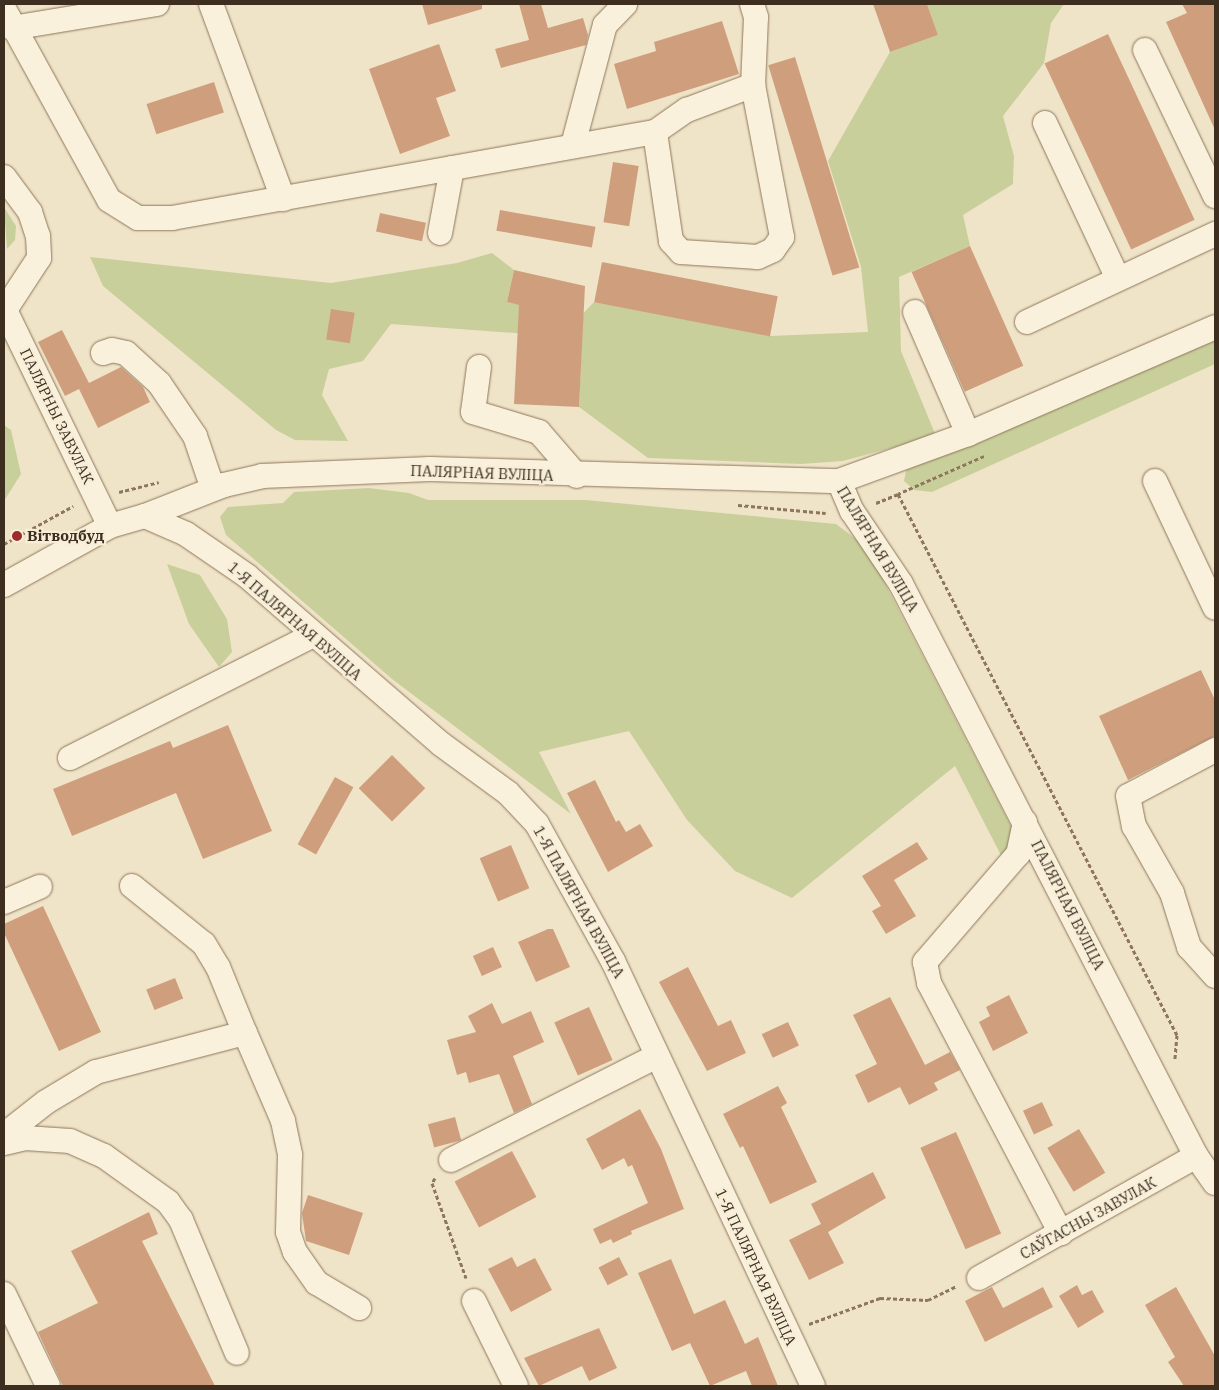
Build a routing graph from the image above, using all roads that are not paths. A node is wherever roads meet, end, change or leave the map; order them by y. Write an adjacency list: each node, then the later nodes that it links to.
1 (157, 4): 5 (street)
2 (211, 4): 14 (street)
3 (625, 4): 10 (street)
4 (752, 4): 7 (street)
5 (8, 18): 14 (street)
6 (1145, 50): 13 (street)
7 (754, 85): 9 (street); 9 (street)
8 (1045, 124): 17 (street)
9 (656, 132): 10 (street)
10 (573, 145): 11 (street)
11 (452, 168): 14 (street); 15 (street)
12 (4, 177): 18 (street, ПАЛЯРНЫ ЗАВУЛАК)
13 (1215, 196)
14 (282, 199)
15 (440, 233)
16 (1215, 234): 17 (street)
17 (1118, 280): 20 (street)
18 (5, 310): 30 (street, ПАЛЯРНЫ ЗАВУЛАК)
19 (915, 312): 24 (street)
20 (1026, 322)
21 (1215, 328): 24 (street)
22 (104, 353): 28 (street)
23 (479, 366): 25 (street)
24 (968, 434): 26 (street)
25 (577, 476): 26 (street, ПАЛЯРНАЯ ВУЛІЦА); 28 (street, ПАЛЯРНАЯ ВУЛІЦА)
26 (839, 481): 36 (street, ПАЛЯРНАЯ ВУЛІЦА)
27 (1155, 482): 32 (street)
28 (213, 489): 29 (street, ПАЛЯРНАЯ ВУЛІЦА)
29 (145, 516): 30 (street); 33 (street, 1-Я ПАЛЯРНАЯ ВУЛІЦА)
30 (110, 526): 31 (street)
31 (4, 585)
32 (1215, 608)
33 (313, 635): 35 (street); 42 (street, 1-Я ПАЛЯРНАЯ ВУЛІЦА)
34 (1215, 750): 40 (street)
35 (70, 758)
36 (1025, 822): 45 (street, ПАЛЯРНАЯ ВУЛІЦА); 48 (street)
37 (132, 886): 41 (street)
38 (40, 887): 39 (street)
39 (4, 902)
40 (1215, 976)
41 (246, 1033): 43 (street); 52 (street)
42 (658, 1056): 46 (street); 56 (street, 1-Я ПАЛЯРНАЯ ВУЛІЦА)
43 (4, 1135)
44 (4, 1143): 53 (street)
45 (1196, 1156): 47 (street, ПАЛЯРНАЯ ВУЛІЦА); 48 (street, САЎГАСНЫ ЗАВУЛАК)
46 (451, 1160)
47 (1215, 1183)
48 (1061, 1233): 49 (street, САЎГАСНЫ ЗАВУЛАК)
49 (979, 1278)
50 (4, 1294): 54 (street)
51 (474, 1301): 55 (street)
52 (359, 1308)
53 (237, 1353)
54 (48, 1386)
55 (516, 1386)
56 (813, 1386)

